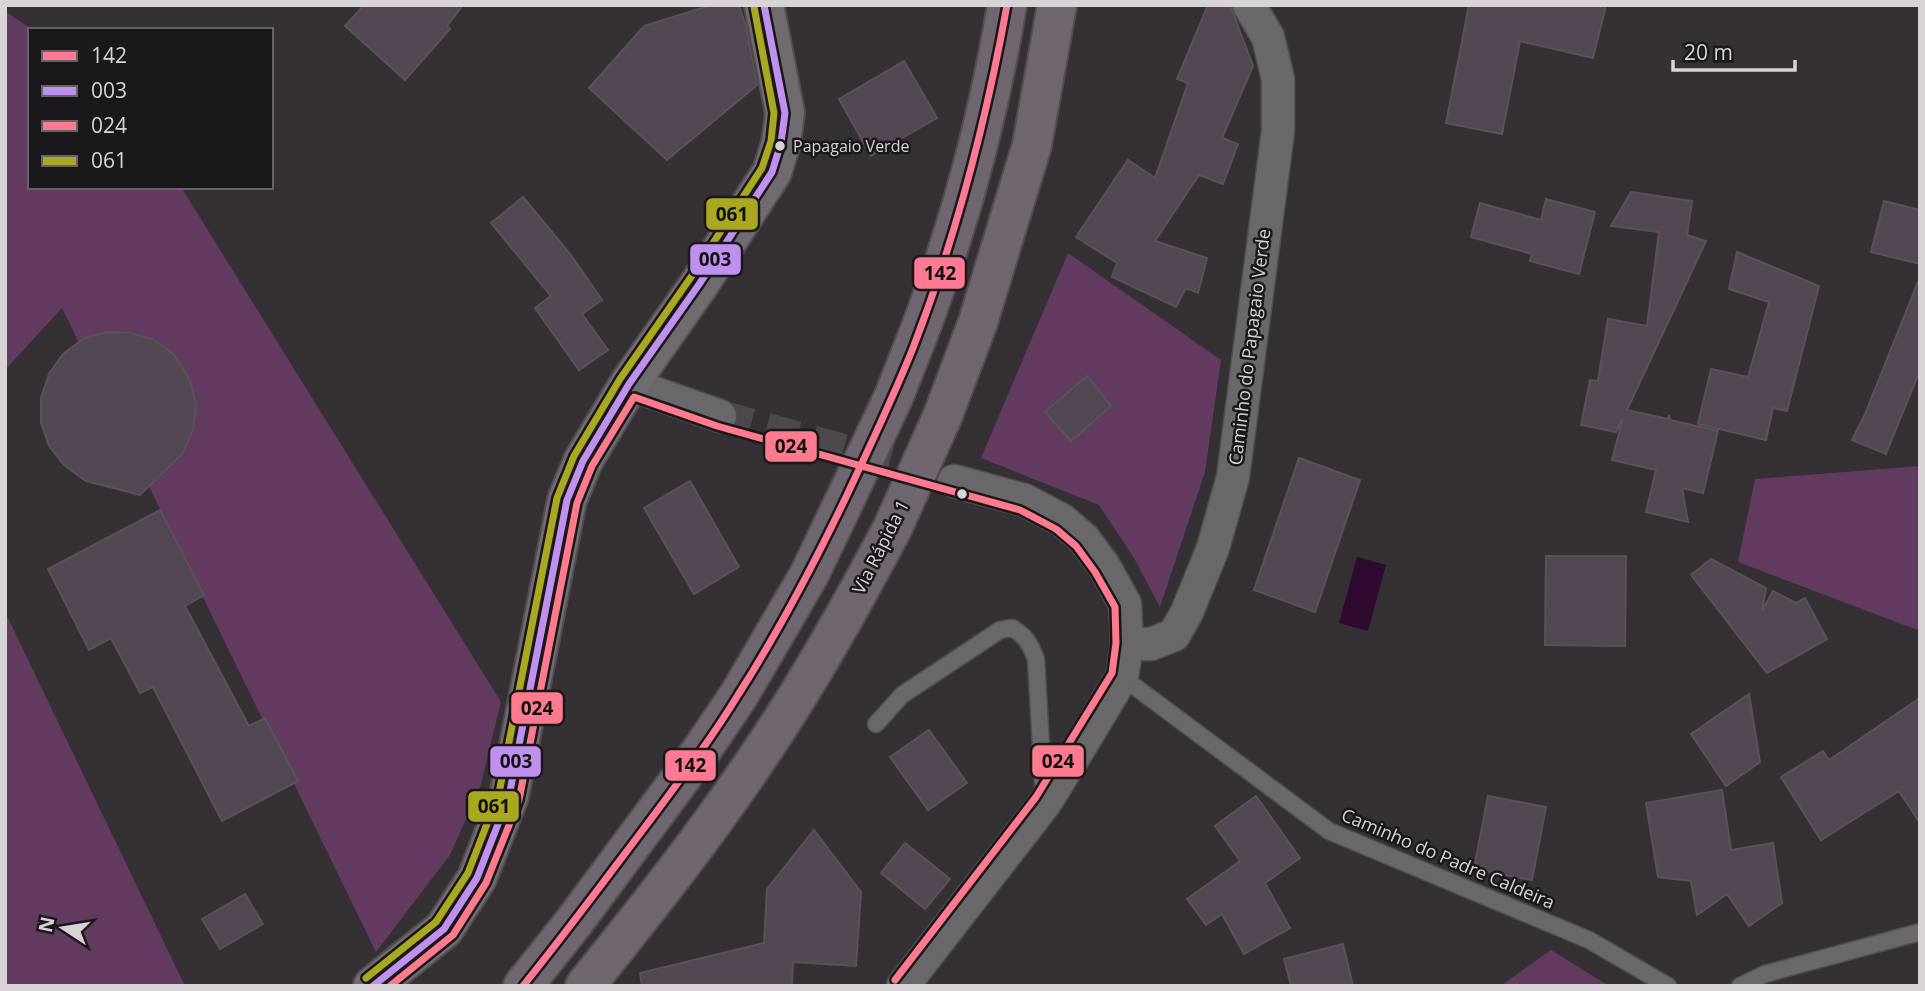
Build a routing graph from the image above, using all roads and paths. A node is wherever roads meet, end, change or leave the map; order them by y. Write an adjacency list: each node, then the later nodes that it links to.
1 (764, 5): 5 (street)
2 (1007, 5): 14 (highway, bridge)
3 (1057, 5): 15 (highway, Via Rápida 1, bridge)
4 (1249, 5): 8 (street, Caminho do Papagaio Verde)
5 (629, 384): 6 (street); 13 (street)
6 (720, 416)
7 (954, 481): 8 (street)
8 (1127, 644): 9 (street)
9 (1122, 677): 11 (street); 17 (lane, Caminho do Padre Caldeira)
10 (876, 724): 11 (lane)
11 (1045, 803): 16 (street)
12 (1920, 933): 18 (lane)
13 (373, 986)
14 (523, 986)
15 (585, 986)
16 (903, 986)
17 (1668, 986)
18 (1740, 986)

